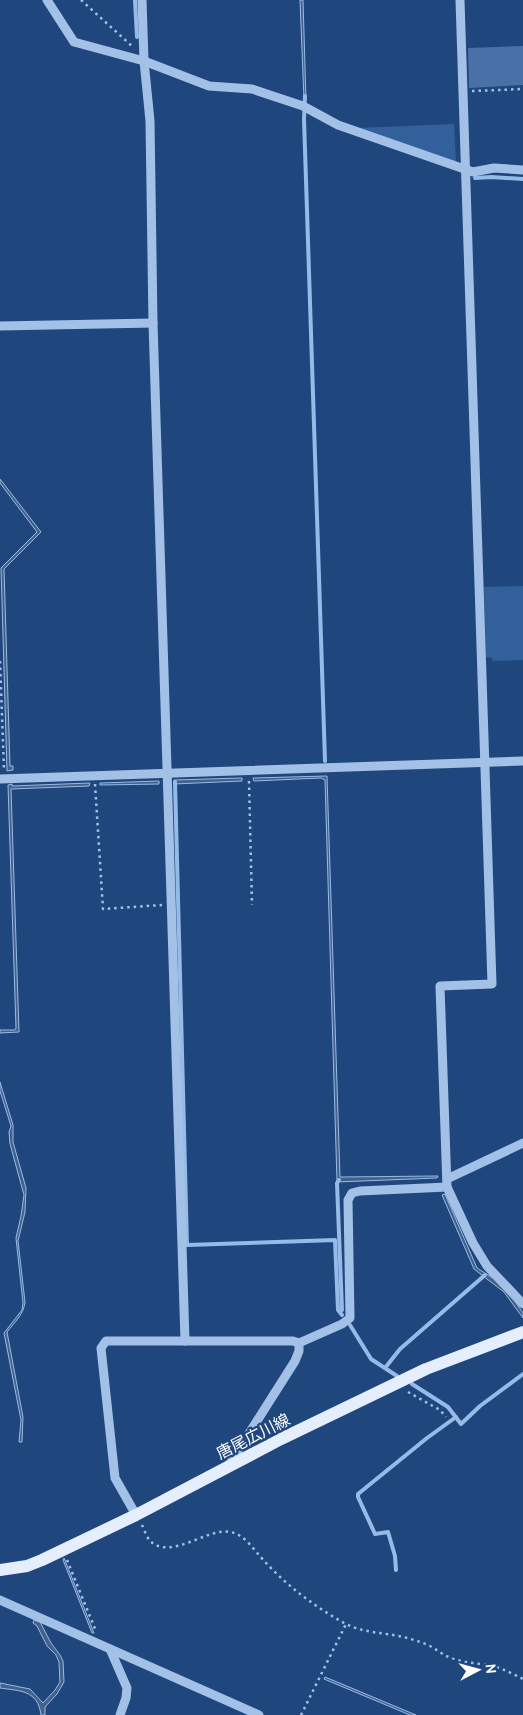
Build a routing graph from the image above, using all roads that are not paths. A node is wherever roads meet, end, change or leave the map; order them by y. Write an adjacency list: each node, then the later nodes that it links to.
1 (47, 0): 4 (street)
2 (142, 0): 4 (street)
3 (460, 0): 5 (street)
4 (144, 59): 5 (street); 7 (street)
5 (465, 169): 6 (street); 10 (street)
6 (523, 170)
7 (153, 323): 8 (street); 11 (street)
8 (0, 326)
9 (523, 761): 10 (street)
10 (486, 762): 11 (street); 14 (street)
11 (167, 772): 12 (street); 17 (street)
12 (2, 779)
13 (523, 1143): 14 (street)
14 (447, 1183): 15 (street); 18 (street)
15 (523, 1304)
16 (523, 1332): 19 (main road, 唐尾広川線)
17 (185, 1341): 18 (street); 20 (street)
18 (299, 1343): 19 (street)
19 (228, 1467): 20 (main road, 唐尾広川線)
20 (136, 1514): 21 (main road, 唐尾広川線)
21 (0, 1570)
22 (0, 1600): 23 (street)
23 (110, 1649): 24 (street); 25 (street)
24 (120, 1715)
25 (259, 1715)

